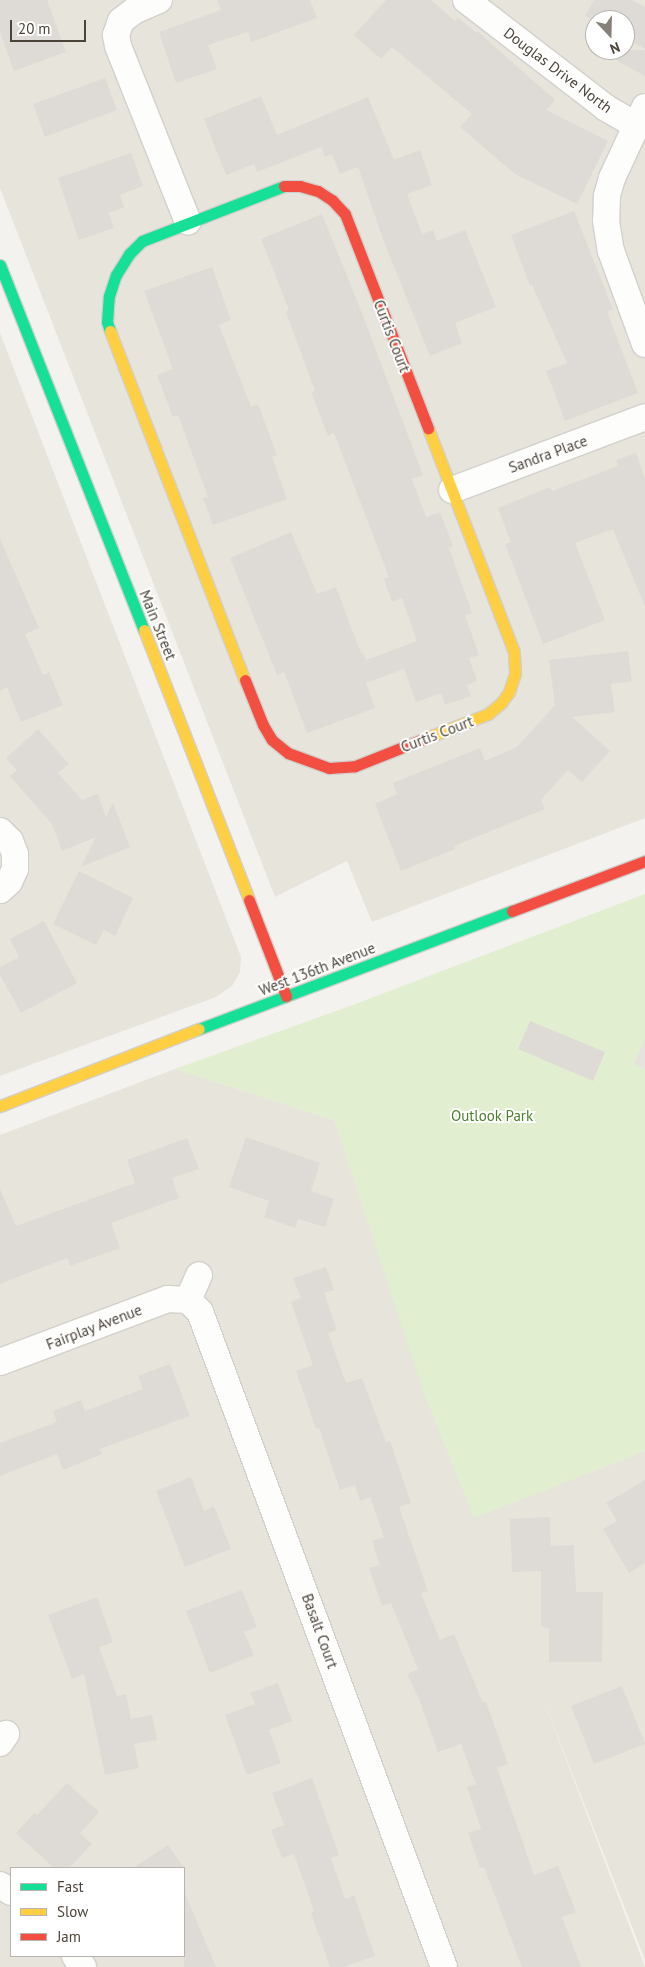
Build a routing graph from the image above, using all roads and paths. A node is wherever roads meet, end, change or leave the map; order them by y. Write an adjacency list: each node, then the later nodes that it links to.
1 (159, 0): 4 (street)
2 (466, 0): 3 (street, Douglas Drive North)
3 (640, 116): 6 (street)
4 (188, 222): 8 (street, Curtis Court); 8 (street, Curtis Court)
5 (0, 265): 12 (street, Main Street)
6 (645, 344)
7 (645, 418): 8 (street, Sandra Place)
8 (452, 490)
9 (0, 831): 11 (street)
10 (645, 861): 12 (street, West 136th Avenue)
11 (0, 890)
12 (286, 996): 13 (street, West 136th Avenue)
13 (0, 1106)
14 (199, 1275): 15 (street)
15 (188, 1300): 16 (street, Fairplay Avenue); 17 (street, Basalt Court)
16 (0, 1362)
17 (444, 1967)

